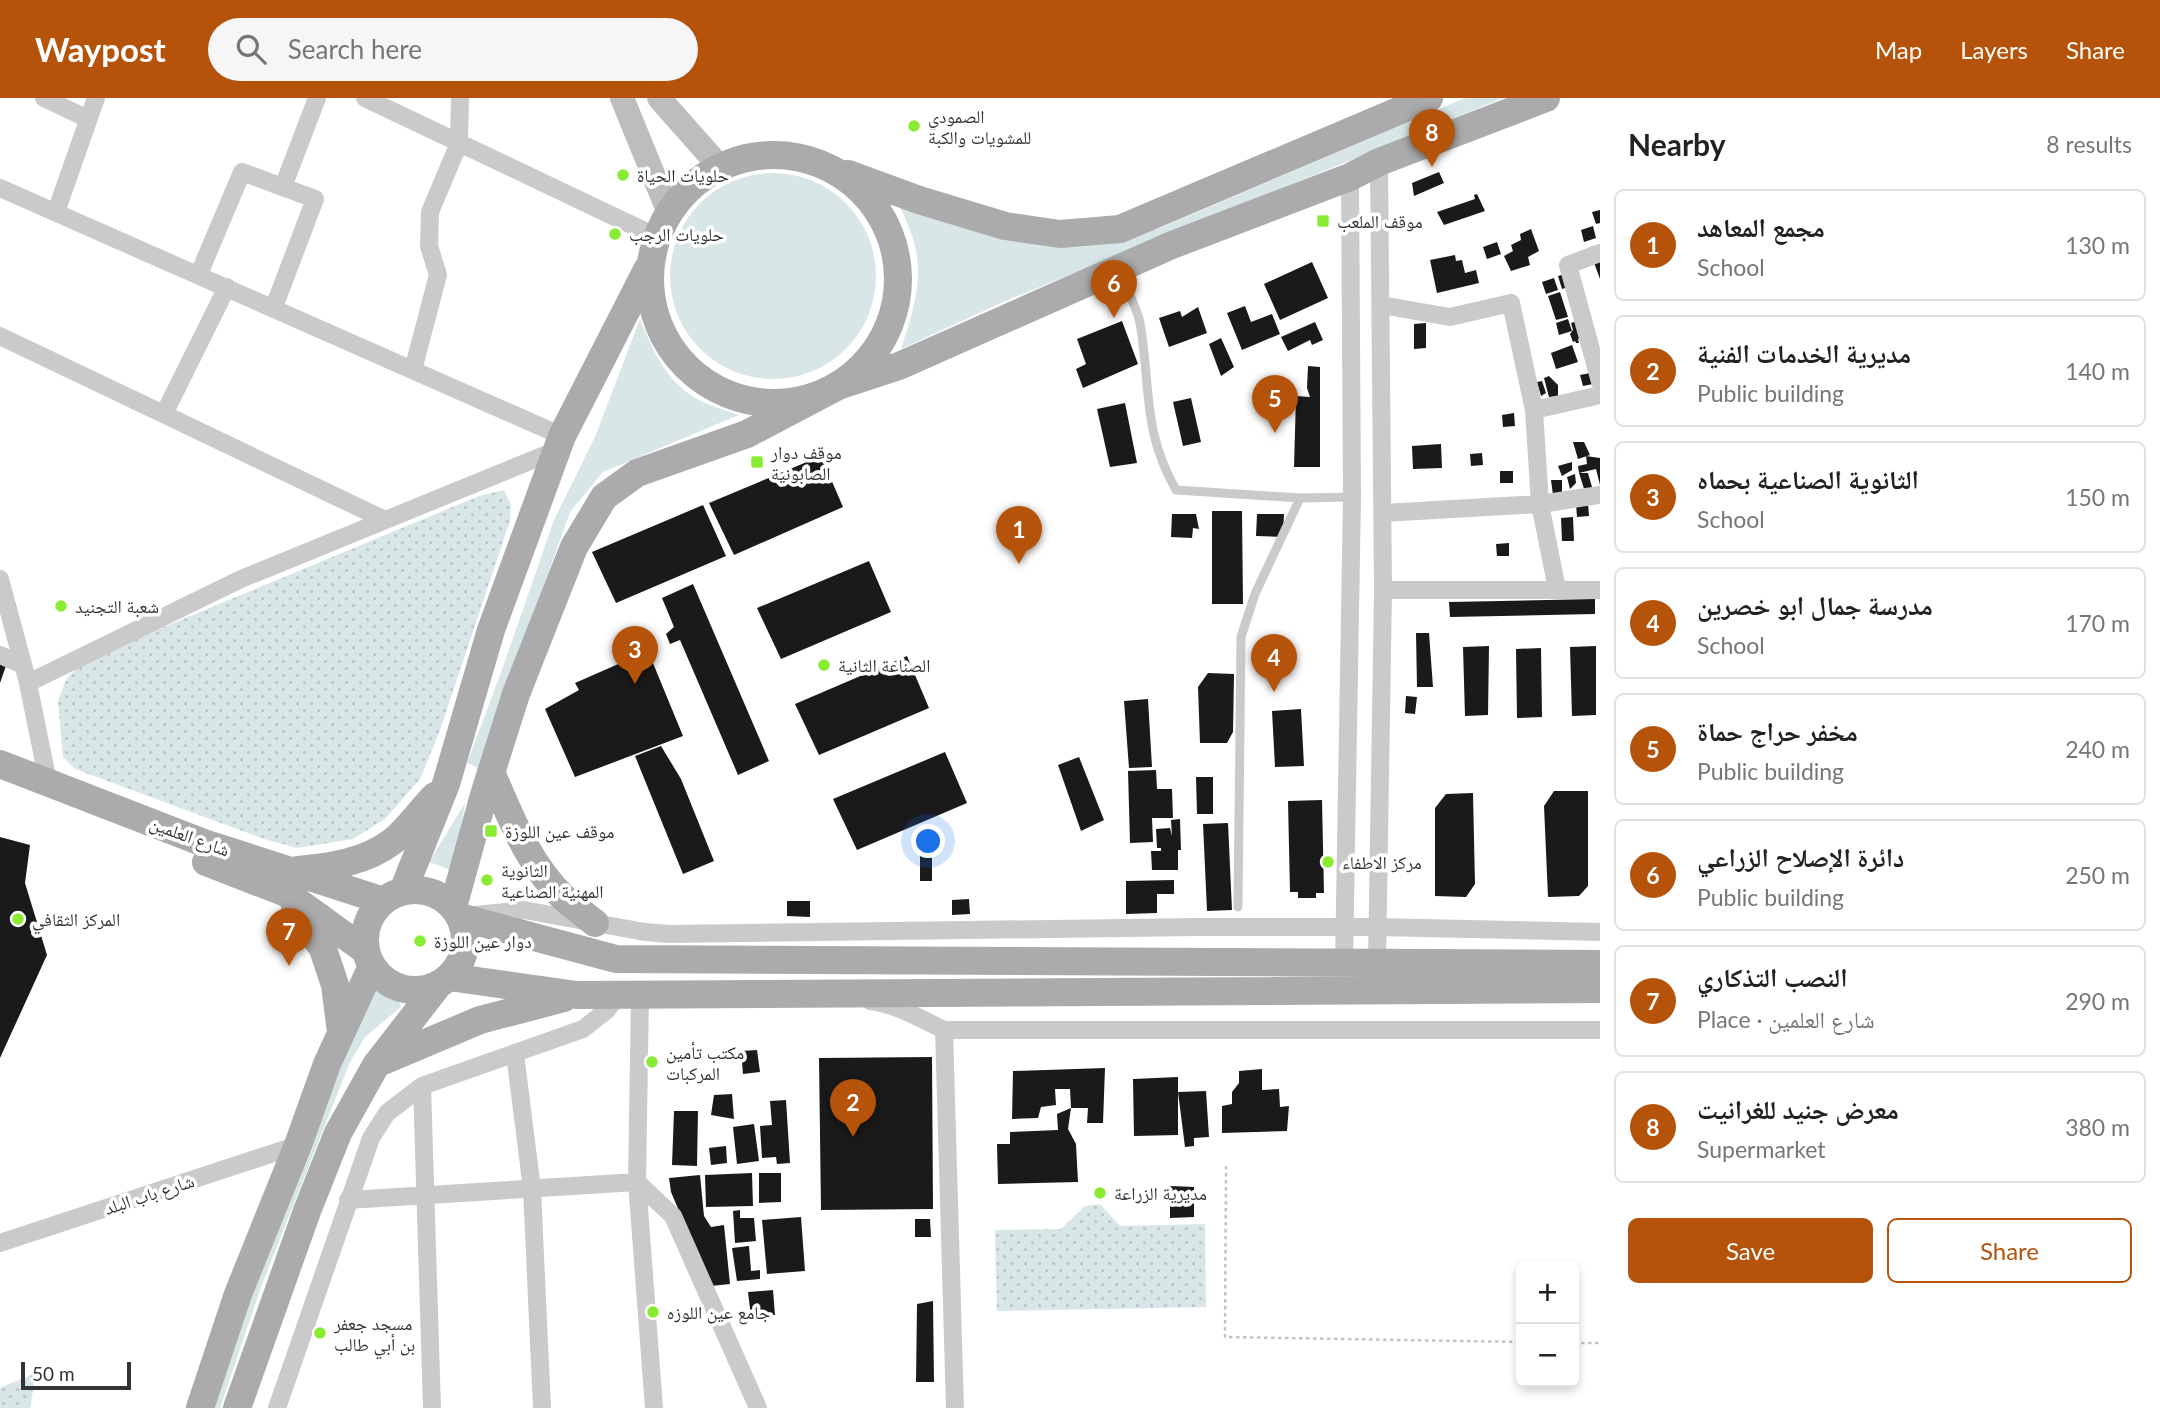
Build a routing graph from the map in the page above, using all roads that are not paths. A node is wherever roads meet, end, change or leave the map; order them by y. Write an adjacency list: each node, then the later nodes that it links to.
1 (44, 98): 10 (street)
2 (96, 98): 10 (street)
3 (317, 98): 16 (street)
4 (365, 98): 11 (street)
5 (460, 98): 11 (street)
6 (622, 98): 19 (main road)
7 (659, 98): 14 (main road)
8 (1429, 98): 13 (main road)
9 (1546, 98): 12 (main road)
10 (88, 119): 18 (street)
11 (459, 143): 19 (street); 27 (street)
12 (1379, 162): 15 (main road); 24 (street)
13 (825, 166): 14 (main road); 29 (main road)
14 (720, 167): 19 (main road)
15 (1350, 177): 21 (main road); 35 (street)
16 (283, 187): 22 (street); 25 (street)
17 (0, 188): 18 (street)
18 (56, 212): 22 (street)
19 (659, 238): 29 (main road); 33 (main road)
20 (1600, 253): 28 (street)
21 (1118, 269): 29 (main road); 36 (lane)
22 (199, 274): 23 (street)
23 (227, 287): 25 (street); 32 (street)
24 (1381, 305): 31 (street); 38 (street)
25 (274, 307): 27 (street)
26 (0, 336): 32 (street)
27 (413, 370): 33 (street)
28 (1600, 382)
29 (838, 386): 49 (main road)
30 (1600, 395): 31 (street)
31 (1534, 410): 37 (street)
32 (164, 414): 39 (street)
33 (560, 443): 39 (street); 51 (main road)
34 (1600, 495): 37 (street)
35 (1352, 497): 36 (lane); 57 (street)
36 (1300, 498): 54 (lane)
37 (1540, 504): 38 (street); 41 (street)
38 (1383, 513): 42 (street)
39 (385, 520): 46 (street)
40 (0, 579): 45 (street)
41 (1557, 589): 42 (street); 43 (street)
42 (1383, 590): 58 (street)
43 (1600, 590)
44 (0, 656): 45 (street)
45 (23, 665): 46 (street)
46 (28, 683): 48 (street)
47 (0, 764): 48 (main road, شارع العلمين)
48 (48, 782): 52 (main road, شارع العلمين)
49 (487, 784): 51 (main road); 55 (main road); 56 (main road)
50 (0, 785): 52 (main road, شارع العلمين)
51 (446, 785): 52 (main road); 53 (main road)
52 (288, 882): 53 (main road, شارع العلمين); 60 (main road, شارع العلمين); 71 (main road)
53 (393, 896): 55 (main road); 60 (main road)
54 (1238, 907)
55 (456, 912): 56 (street); 61 (main road); 64 (main road)
56 (595, 923): 57 (street)
57 (1344, 927): 58 (street); 61 (street)
58 (1377, 927): 59 (street); 62 (street)
59 (1600, 932)
60 (369, 958): 64 (main road); 71 (main road)
61 (1345, 963): 62 (main road)
62 (1377, 963): 63 (main road)
63 (1600, 964)
64 (444, 980): 67 (main road); 73 (main road)
65 (1600, 989): 66 (main road)
66 (793, 993): 68 (main road); 69 (street)
67 (577, 995): 68 (main road); 73 (main road)
68 (629, 995): 72 (street); 76 (street)
69 (944, 1030): 70 (street); 88 (street)
70 (1600, 1030)
71 (341, 1031): 75 (main road)
72 (515, 1054): 74 (street); 77 (street)
73 (376, 1065): 82 (main road)
74 (422, 1086): 78 (street); 79 (street)
75 (298, 1145): 80 (street, شارع باب البلد); 81 (main road)
76 (637, 1182): 77 (street); 86 (street); 87 (street)
77 (532, 1189): 78 (street); 85 (street)
78 (426, 1195): 79 (street); 84 (street)
79 (348, 1200): 83 (street)
80 (0, 1243)
81 (200, 1408)
82 (237, 1408)
83 (277, 1408)
84 (432, 1408)
85 (542, 1408)
86 (654, 1408)
87 (758, 1408)
88 (955, 1408)

